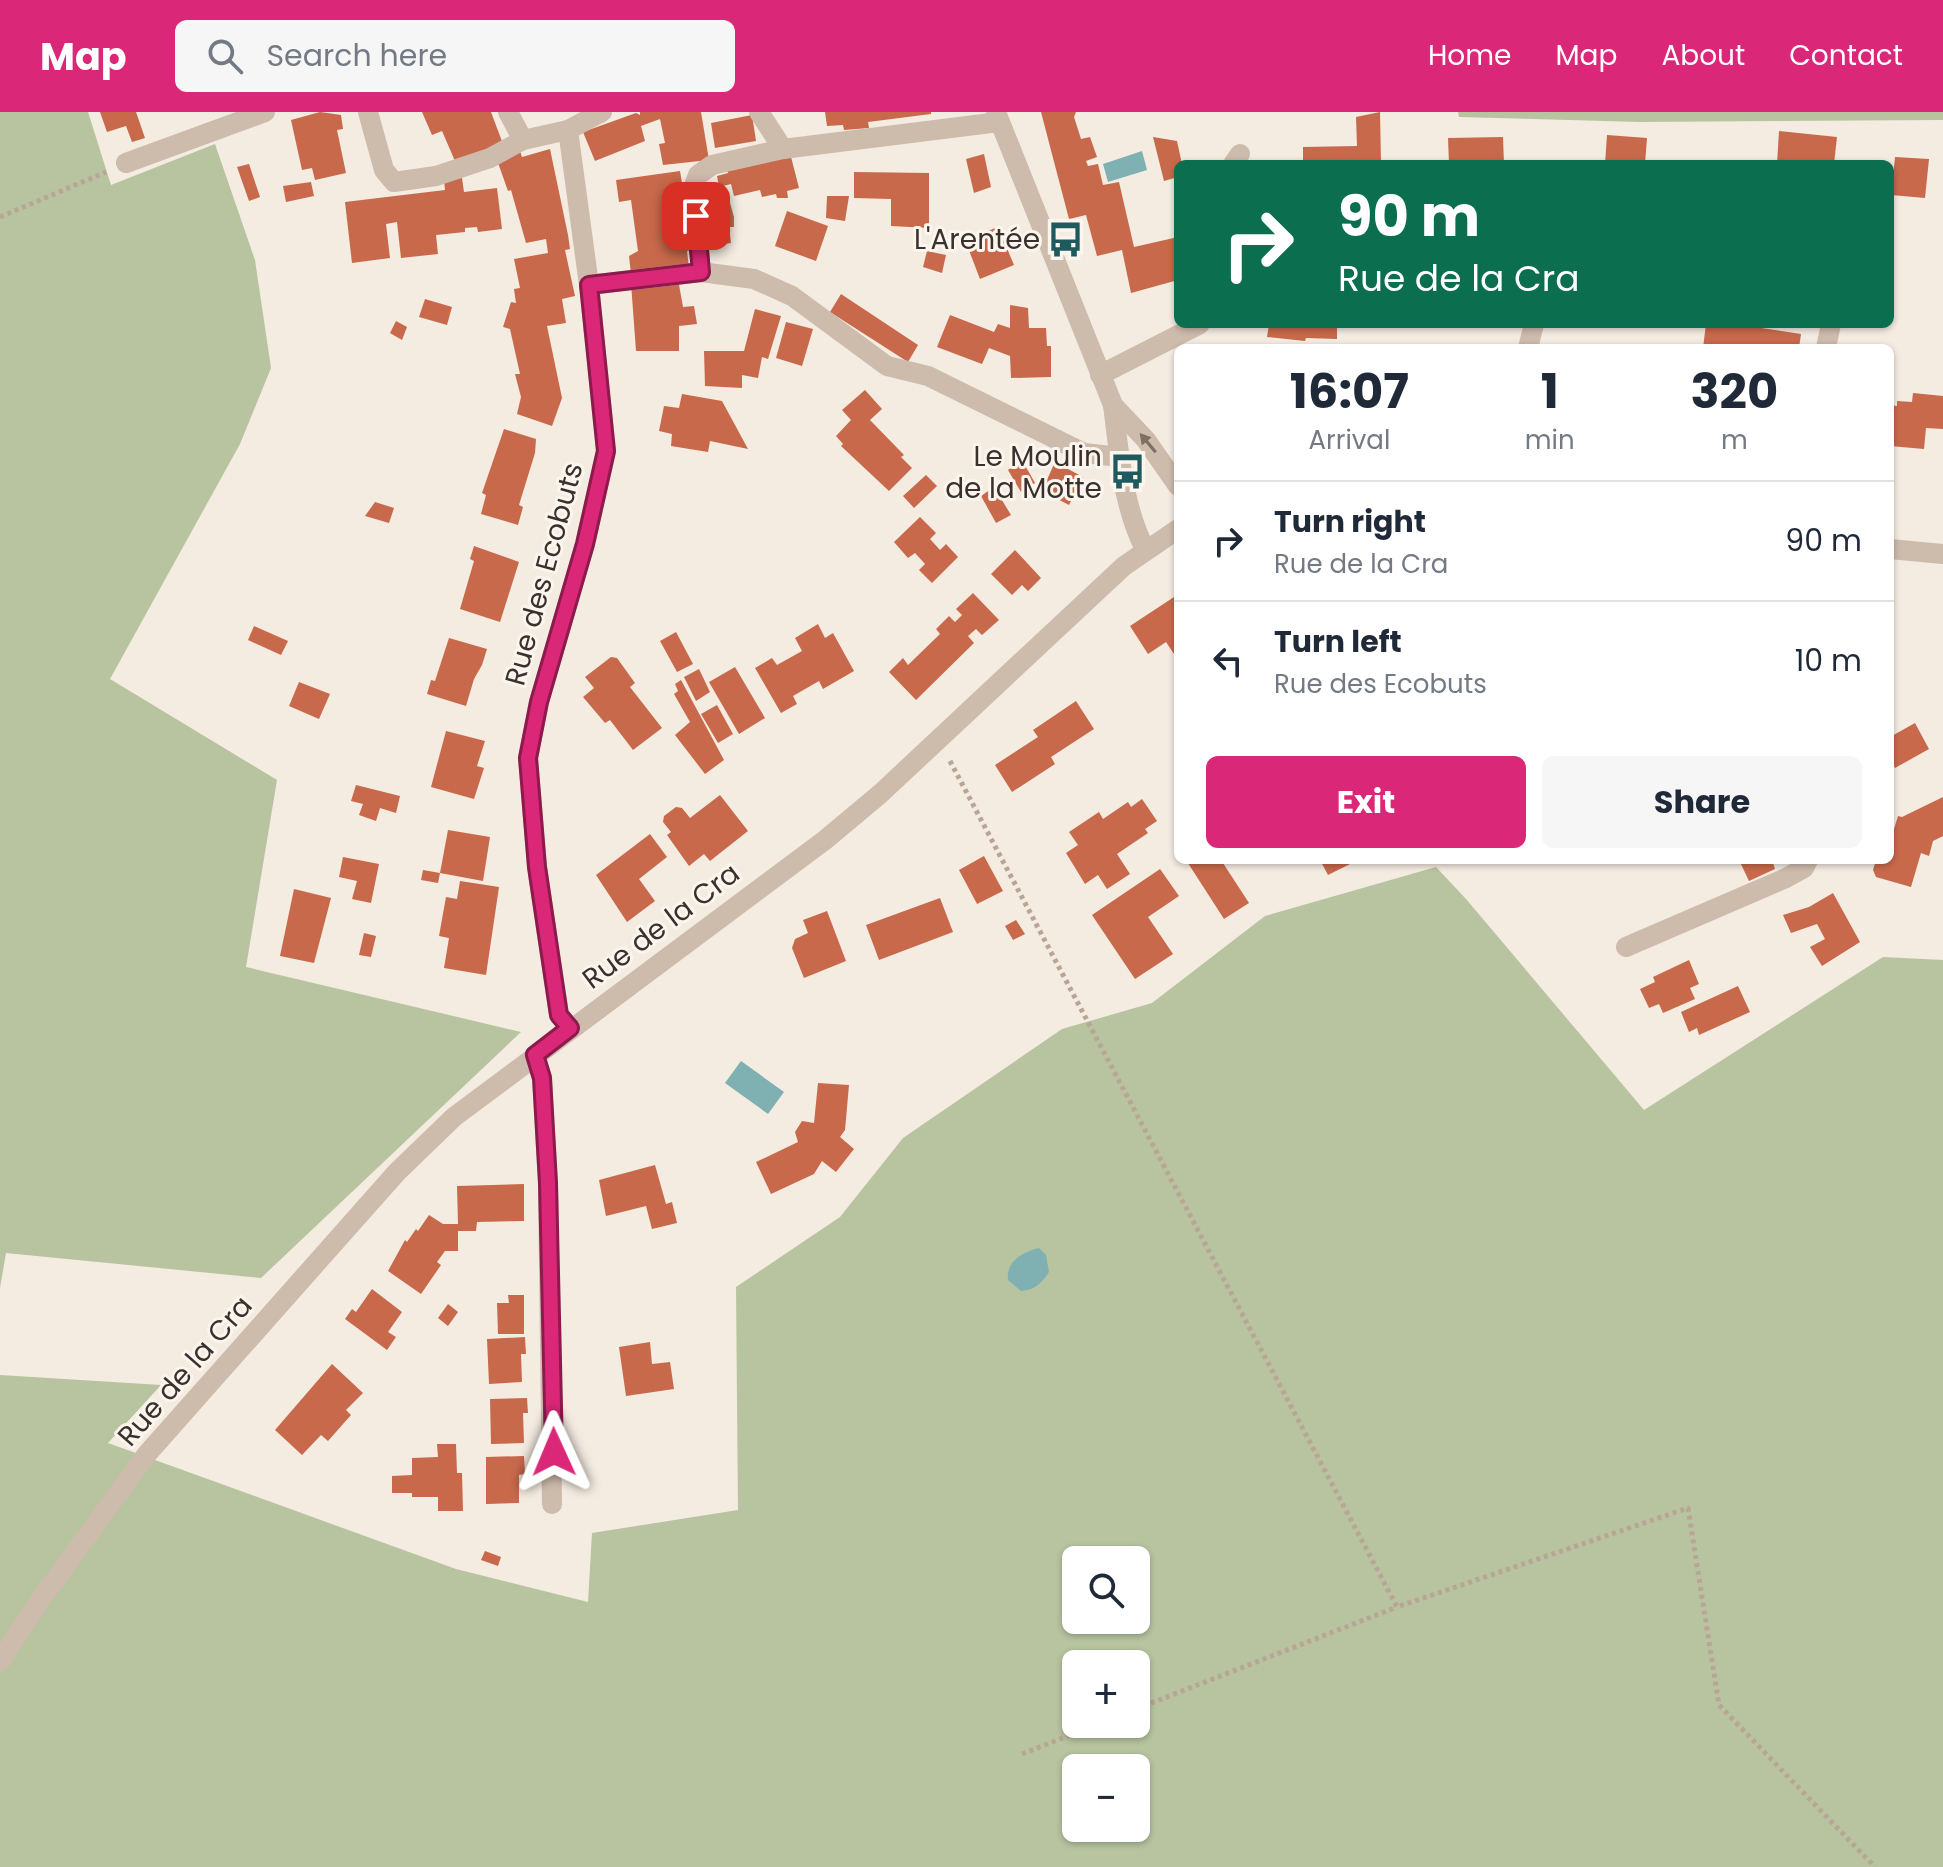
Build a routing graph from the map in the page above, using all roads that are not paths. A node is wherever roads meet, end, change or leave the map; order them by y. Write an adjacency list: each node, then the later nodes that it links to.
1 (265, 112): 10 (street)
2 (368, 112): 8 (street)
3 (508, 112): 8 (street)
4 (602, 112): 7 (street)
5 (759, 112): 9 (street)
6 (997, 117): 9 (street); 14 (street)
7 (568, 130): 8 (street); 12 (street, Rue des Ecobuts)
8 (523, 140)
9 (783, 149): 11 (street)
10 (126, 163)
11 (701, 272): 12 (street); 16 (street)
12 (589, 285): 24 (street, Rue des Ecobuts)
13 (1192, 328): 14 (street)
14 (1100, 375): 15 (street)
15 (1113, 405): 16 (street); 17 (street, one-way to 15)
16 (1120, 457): 19 (street)
17 (1174, 480)
18 (1174, 531): 19 (street, Rue de la Cra)
19 (1145, 549): 24 (street, Rue de la Cra)
20 (1894, 549): 21 (street)
21 (1943, 554)
22 (1806, 864): 23 (street)
23 (1626, 947)
24 (570, 1028): 25 (street, Rue de la Cra)
25 (535, 1055): 26 (street); 27 (street, Rue de la Cra)
26 (552, 1504)
27 (0, 1662)

